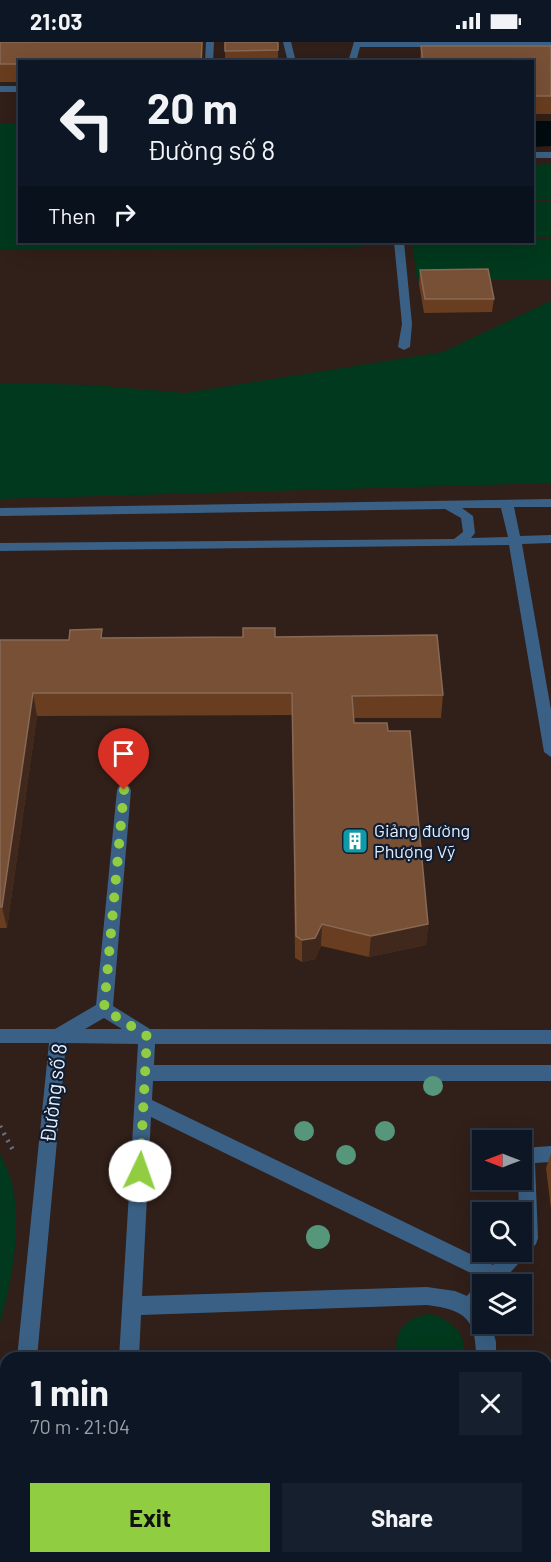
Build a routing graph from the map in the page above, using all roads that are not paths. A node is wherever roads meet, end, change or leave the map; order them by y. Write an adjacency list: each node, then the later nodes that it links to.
1 (210, 42): 5 (street)
2 (287, 42): 6 (street)
3 (356, 43): 4 (street); 7 (street)
4 (551, 44)
5 (210, 60)
6 (292, 60)
7 (352, 60)
8 (0, 89): 9 (street)
9 (18, 89)
10 (534, 155): 11 (street)
11 (551, 155)
12 (399, 243): 13 (street)
13 (404, 347)
14 (551, 503): 15 (street)
15 (507, 505): 16 (street); 19 (street)
16 (447, 506): 17 (street); 20 (street)
17 (0, 512)
18 (551, 539): 19 (street)
19 (516, 540): 20 (street); 22 (street)
20 (458, 543): 21 (street)
21 (0, 547)
22 (551, 752)
23 (124, 790): 24 (street)
24 (104, 1009): 26 (street, Đường số 8); 27 (street)
25 (0, 1036): 26 (street)
26 (58, 1036): 27 (street); 39 (street, Đường số 8)
27 (147, 1036): 28 (street); 29 (street)
28 (551, 1037)
29 (146, 1073): 30 (street); 31 (street)
30 (551, 1073)
31 (143, 1104): 36 (street); 37 (street)
32 (551, 1154): 33 (street)
33 (528, 1202)
34 (507, 1262): 35 (street)
35 (496, 1274)
36 (472, 1275)
37 (132, 1306): 38 (street); 40 (street)
38 (471, 1307): 41 (street)
39 (28, 1352)
40 (129, 1352)
41 (486, 1352)

